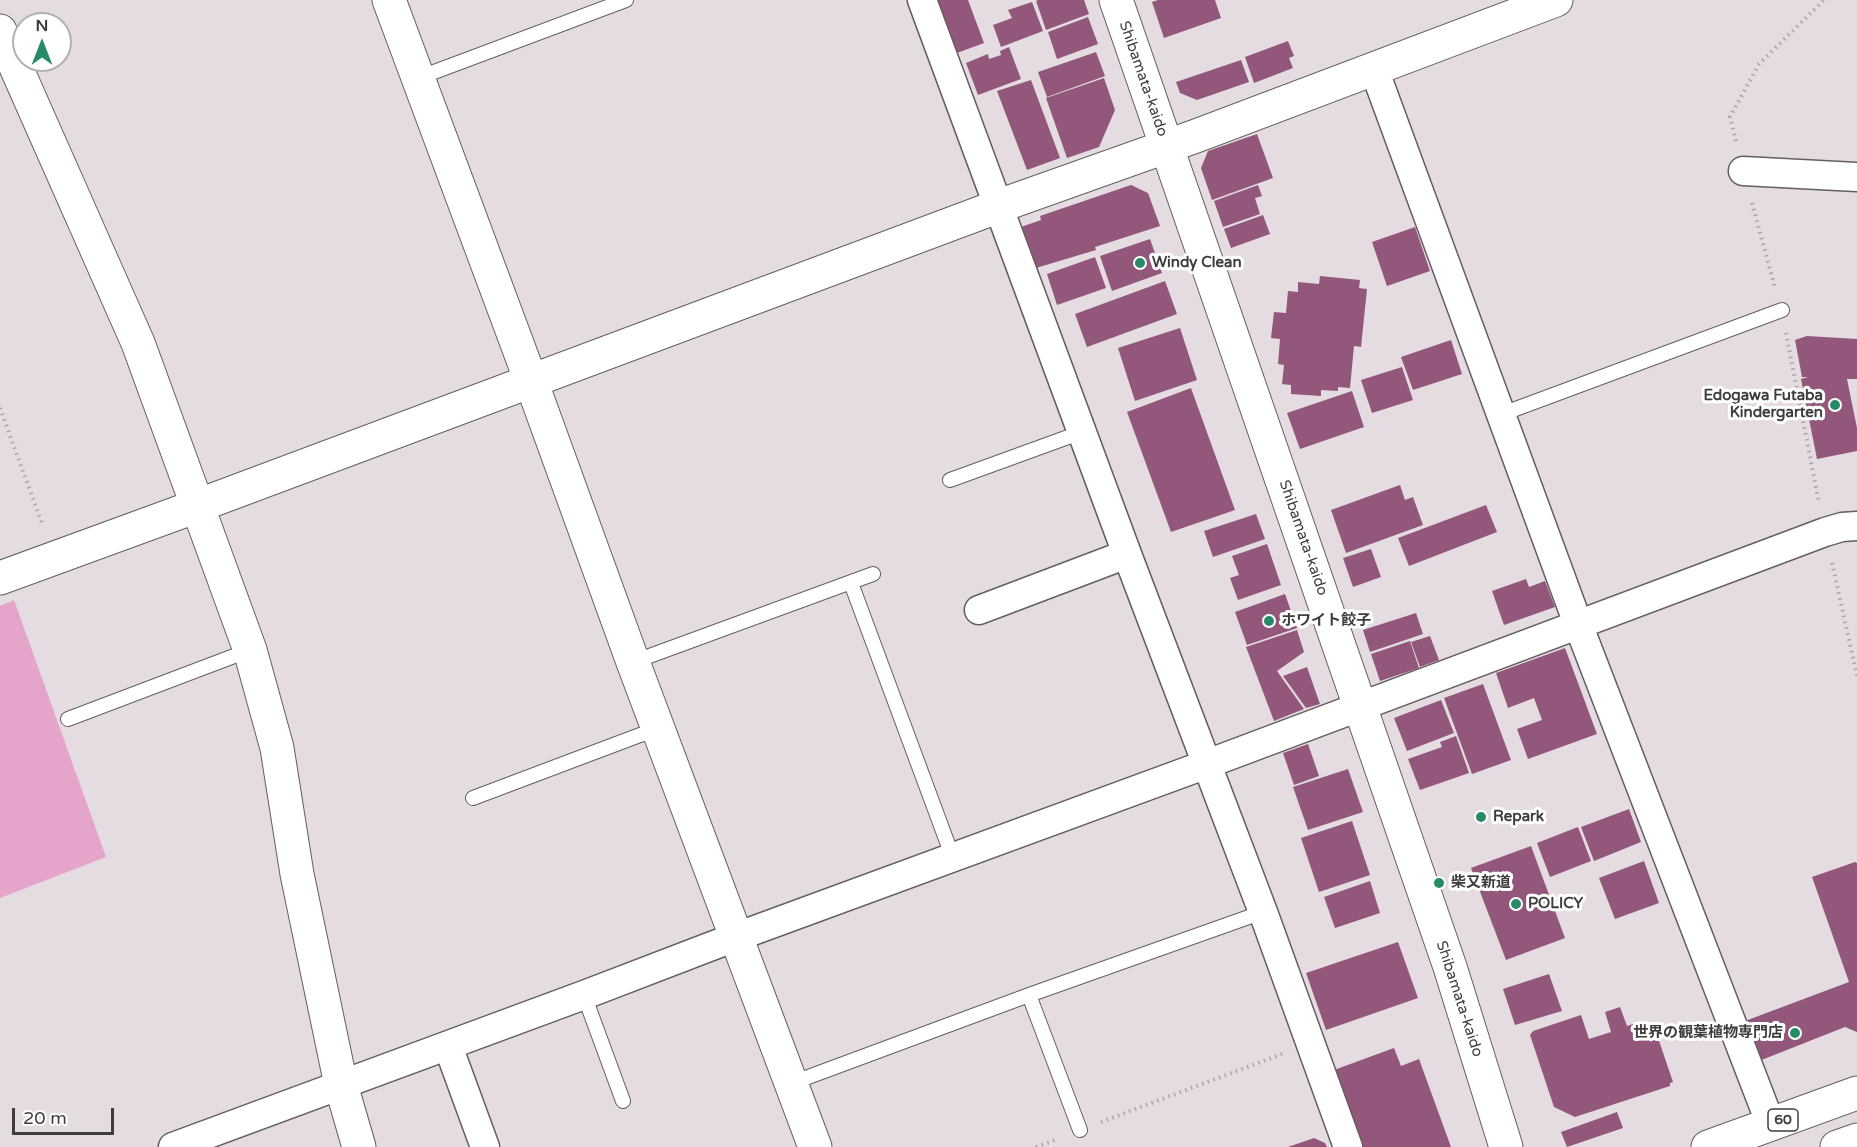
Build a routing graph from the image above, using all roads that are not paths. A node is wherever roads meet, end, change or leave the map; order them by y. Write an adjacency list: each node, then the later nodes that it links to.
1 (389, 0): 9 (street)
2 (626, 0): 9 (lane)
3 (922, 0): 13 (street)
4 (1116, 0): 10 (street, Shibamata-kaido)
5 (1556, 0): 6 (street)
6 (1512, 8): 8 (street)
7 (0, 30): 19 (street)
8 (1374, 69): 10 (street); 16 (street)
9 (418, 78): 15 (street)
10 (1166, 146): 13 (street); 29 (street, Shibamata-kaido)
11 (1743, 171): 12 (street)
12 (1857, 177)
13 (999, 206): 15 (street); 17 (street)
14 (1782, 310): 16 (lane)
15 (531, 381): 19 (street); 28 (street)
16 (1502, 414): 26 (street)
17 (1082, 432): 18 (lane); 21 (street)
18 (950, 480)
19 (197, 506): 23 (street); 27 (street)
20 (1857, 526): 26 (street)
21 (1127, 554): 25 (street); 32 (street)
22 (873, 574): 24 (lane)
23 (0, 578)
24 (851, 583): 28 (lane); 34 (lane)
25 (979, 610)
26 (1578, 624): 29 (street); 44 (street)
27 (250, 650): 30 (lane); 41 (street)
28 (633, 662): 31 (street)
29 (1360, 706): 32 (street); 52 (street, Shibamata-kaido)
30 (68, 719)
31 (660, 730): 33 (lane); 36 (street)
32 (1207, 764): 34 (street); 35 (street)
33 (473, 798)
34 (953, 858): 36 (street)
35 (1263, 912): 38 (lane); 51 (street)
36 (737, 937): 37 (street); 40 (street)
37 (584, 995): 39 (street); 43 (lane)
38 (1029, 995): 40 (lane); 45 (lane)
39 (448, 1046): 41 (street); 49 (street)
40 (792, 1083): 50 (street)
41 (341, 1085): 47 (street); 48 (street)
42 (1857, 1093): 44 (street, 60)
43 (624, 1101)
44 (1771, 1125): 53 (street, 60)
45 (1080, 1130)
46 (1857, 1140): 54 (street)
47 (173, 1147)
48 (359, 1147)
49 (485, 1147)
50 (815, 1147)
51 (1348, 1147)
52 (1506, 1147)
53 (1708, 1147)
54 (1837, 1147)

